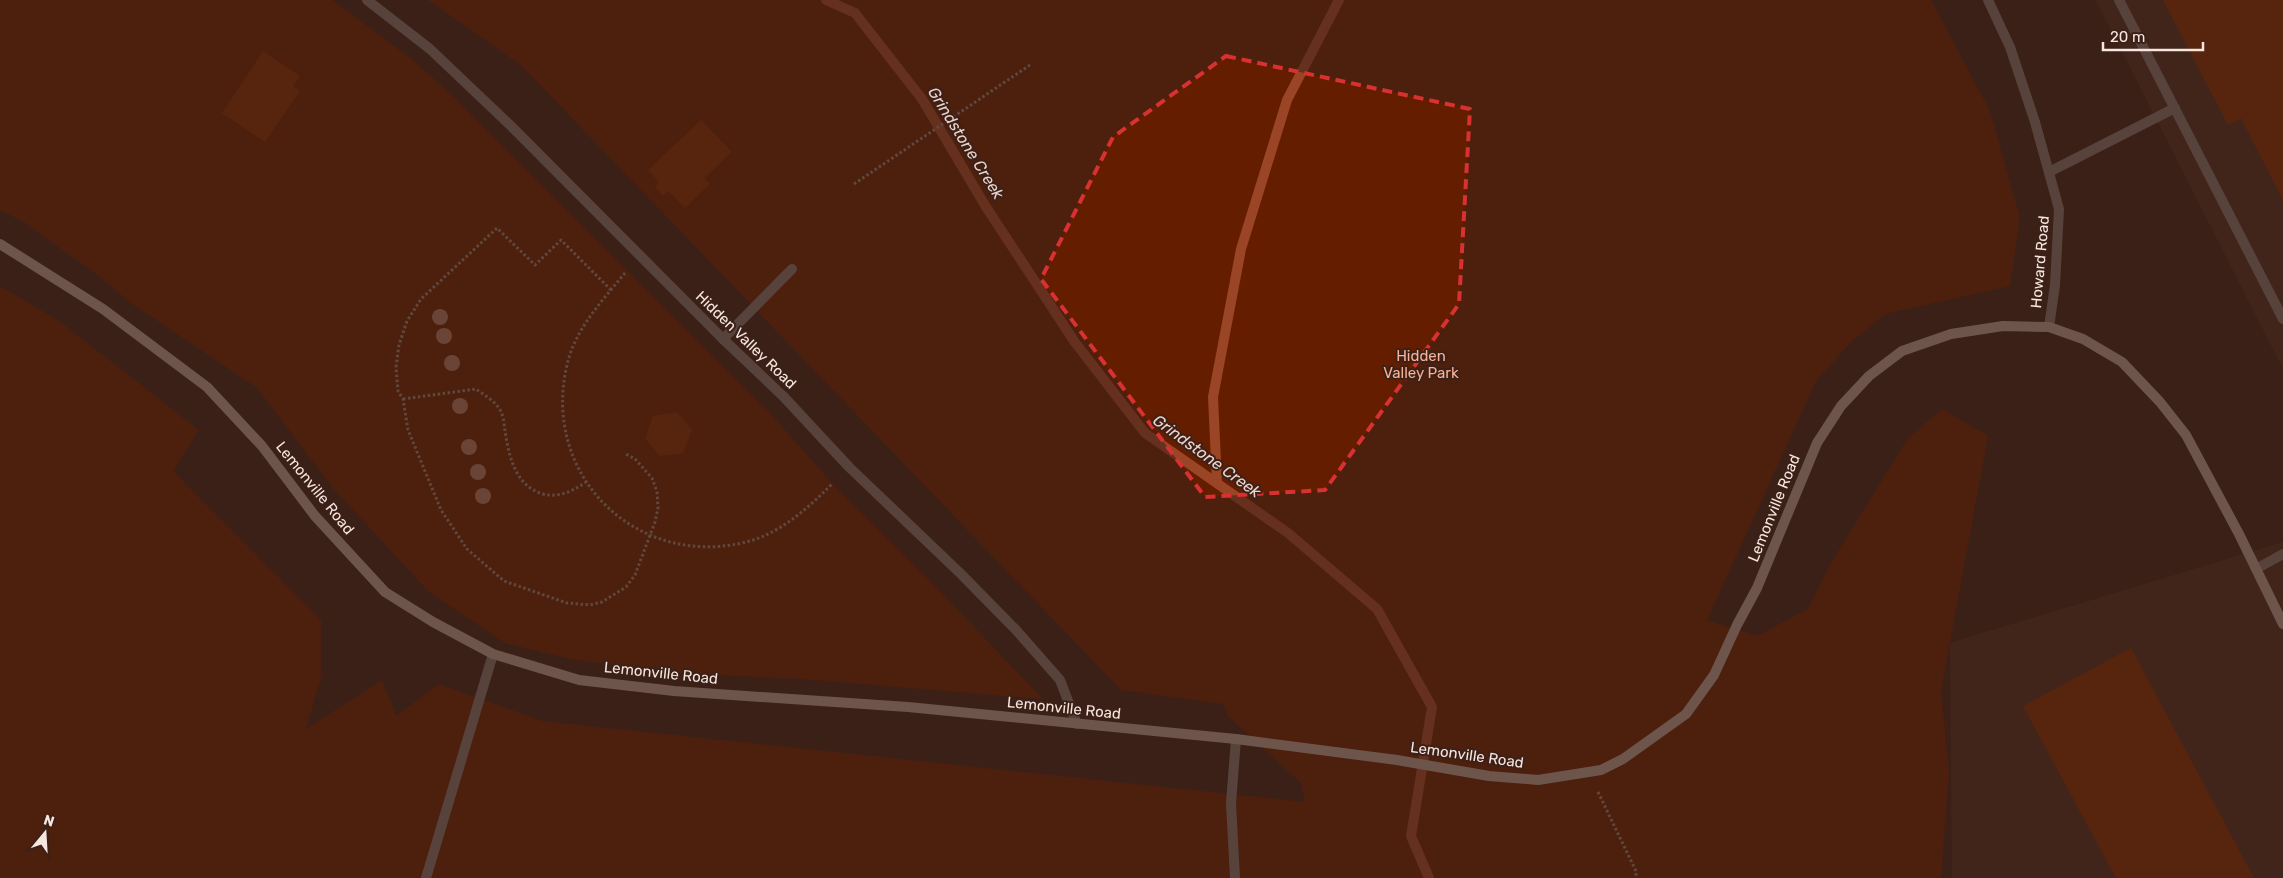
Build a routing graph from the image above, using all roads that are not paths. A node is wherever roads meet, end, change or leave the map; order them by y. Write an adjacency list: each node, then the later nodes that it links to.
1 (367, 0): 10 (street, Hidden Valley Road)
2 (1988, 0): 5 (street, Howard Road)
3 (2118, 0): 4 (street)
4 (2175, 108): 5 (street); 8 (street)
5 (2049, 172): 9 (street, Howard Road)
6 (0, 244): 14 (street, Lemonville Road)
7 (792, 269): 10 (street)
8 (2283, 319)
9 (2048, 327): 12 (street, Howard Road); 16 (street, Lemonville Road)
10 (723, 339): 15 (street, Hidden Valley Road)
11 (2283, 554): 12 (street)
12 (2256, 569): 13 (street, Howard Road)
13 (2283, 624)
14 (493, 654): 15 (street, Lemonville Road); 17 (street)
15 (1077, 724): 16 (street, Lemonville Road)
16 (1236, 739): 18 (street)
17 (426, 878)
18 (1235, 878)

